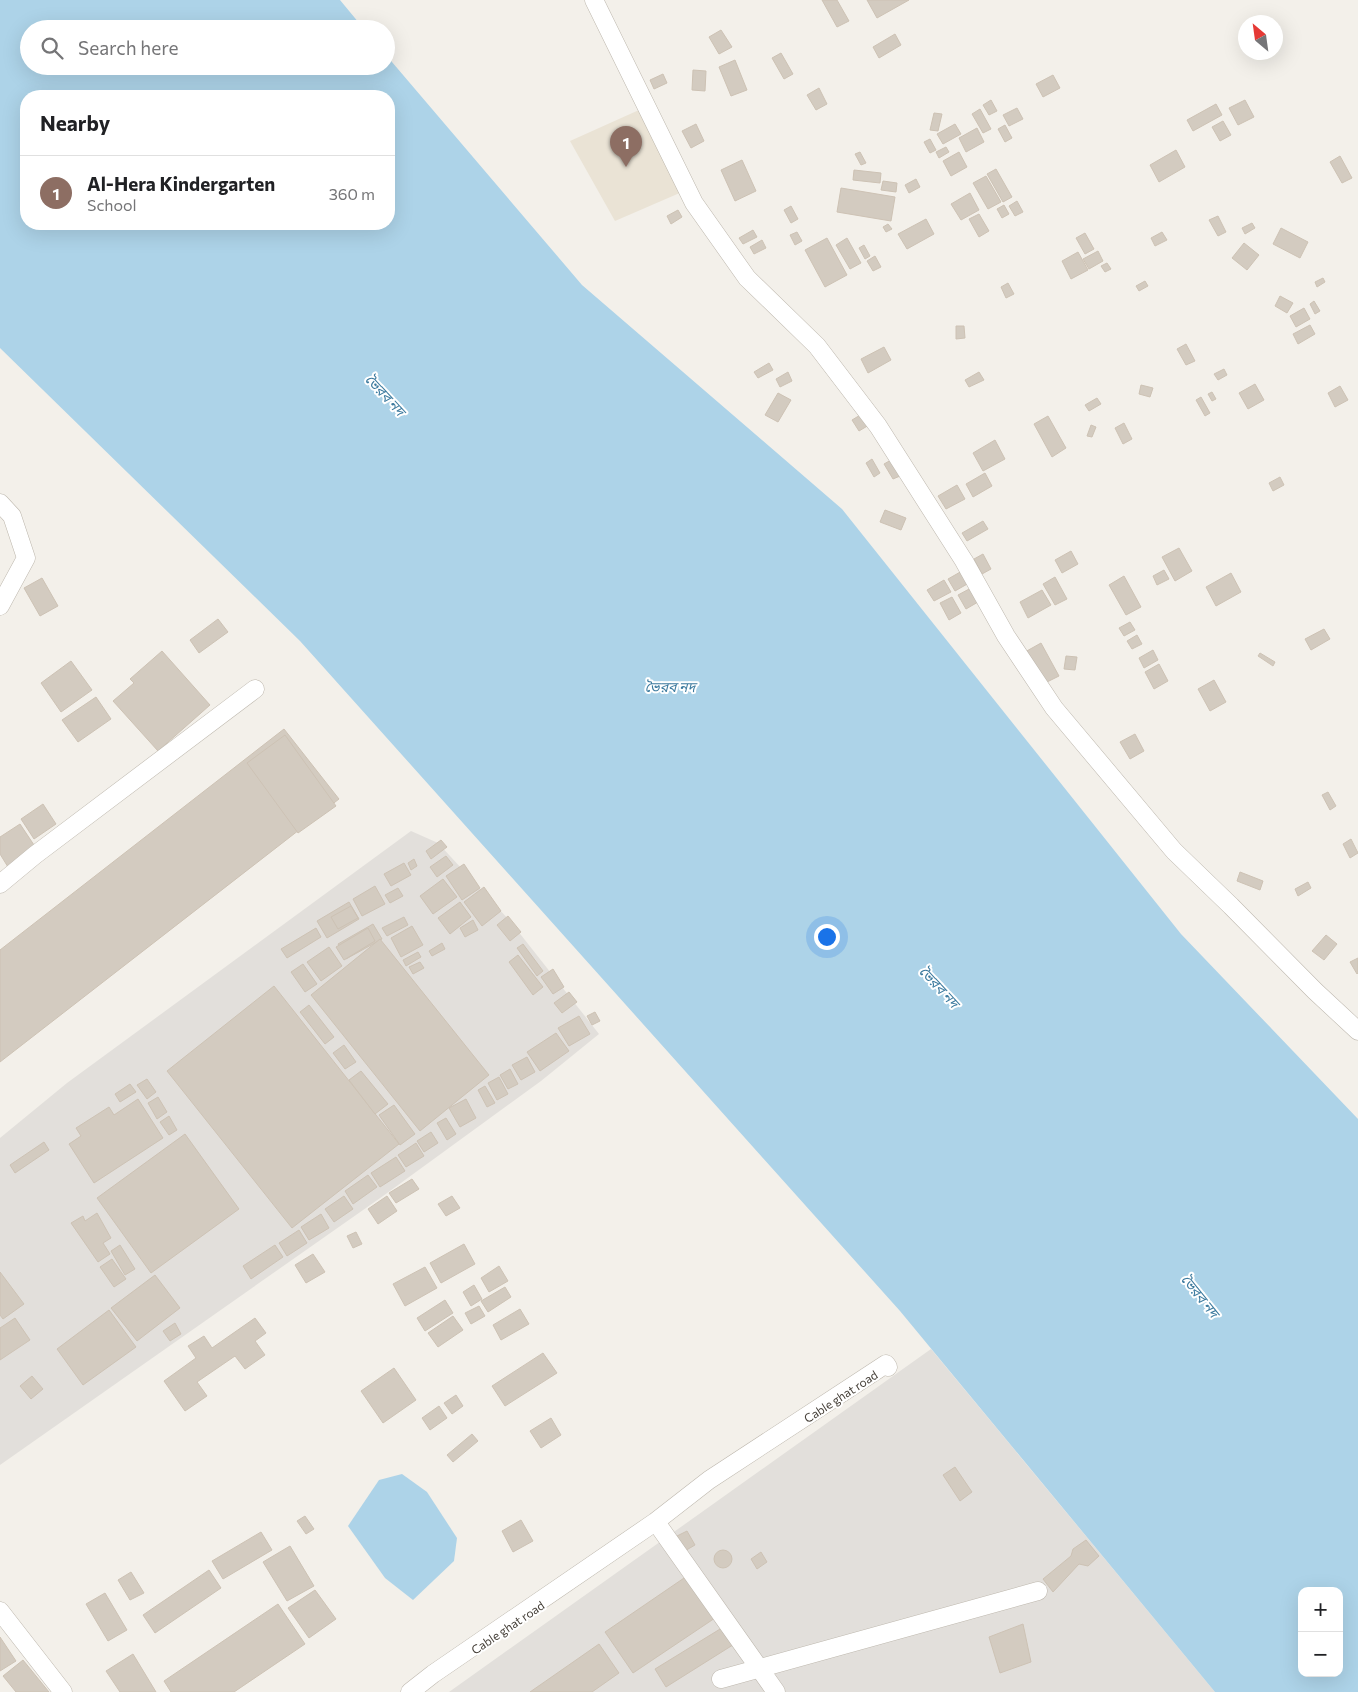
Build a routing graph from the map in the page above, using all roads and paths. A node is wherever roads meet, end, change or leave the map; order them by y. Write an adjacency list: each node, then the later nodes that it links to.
1 (594, 0): 6 (street)
2 (0, 503): 3 (street)
3 (0, 606)
4 (255, 689): 5 (street)
5 (0, 884)
6 (1358, 1031)
7 (658, 1525): 10 (street); 13 (street, Cable ghat road); 14 (street, Cable ghat road)
8 (1038, 1591): 10 (street)
9 (0, 1611): 12 (street)
10 (758, 1668): 11 (street); 15 (street)
11 (722, 1679)
12 (63, 1692)
13 (410, 1692)
14 (416, 1692)
15 (776, 1692)

